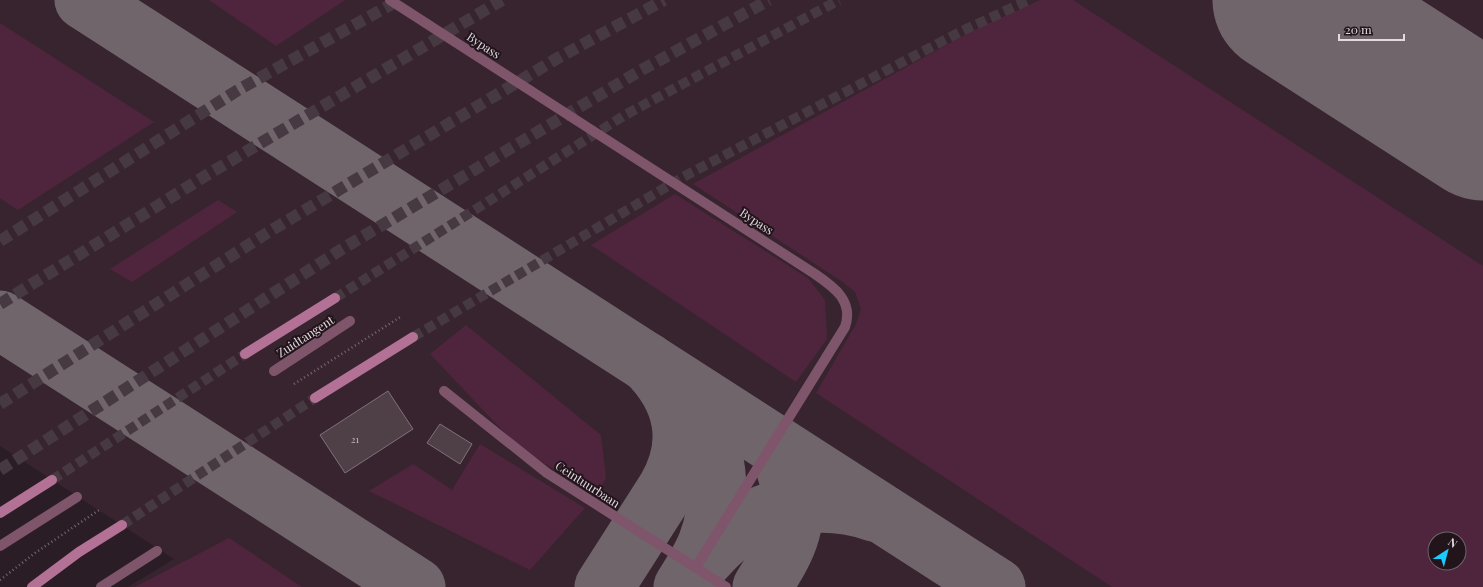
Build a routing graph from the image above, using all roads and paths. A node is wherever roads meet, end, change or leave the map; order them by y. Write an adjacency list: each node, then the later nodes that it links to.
1 (390, 0): 18 (lane, Bypass)
2 (335, 298): 6 (street)
3 (402, 316): 8 (path)
4 (350, 321): 7 (lane, Zuidtangent)
5 (413, 337): 10 (street)
6 (245, 354)
7 (274, 372)
8 (294, 384)
9 (444, 391): 18 (lane, Ceintuurbaan)
10 (315, 398)
11 (52, 480): 14 (street)
12 (77, 497): 16 (lane)
13 (99, 510): 19 (path)
14 (0, 513)
15 (122, 525): 20 (street)
16 (0, 546)
17 (157, 551): 21 (lane)
18 (696, 567): 22 (lane, Ceintuurbaan)
19 (0, 580)
20 (32, 587)
21 (101, 587)
22 (726, 587)

